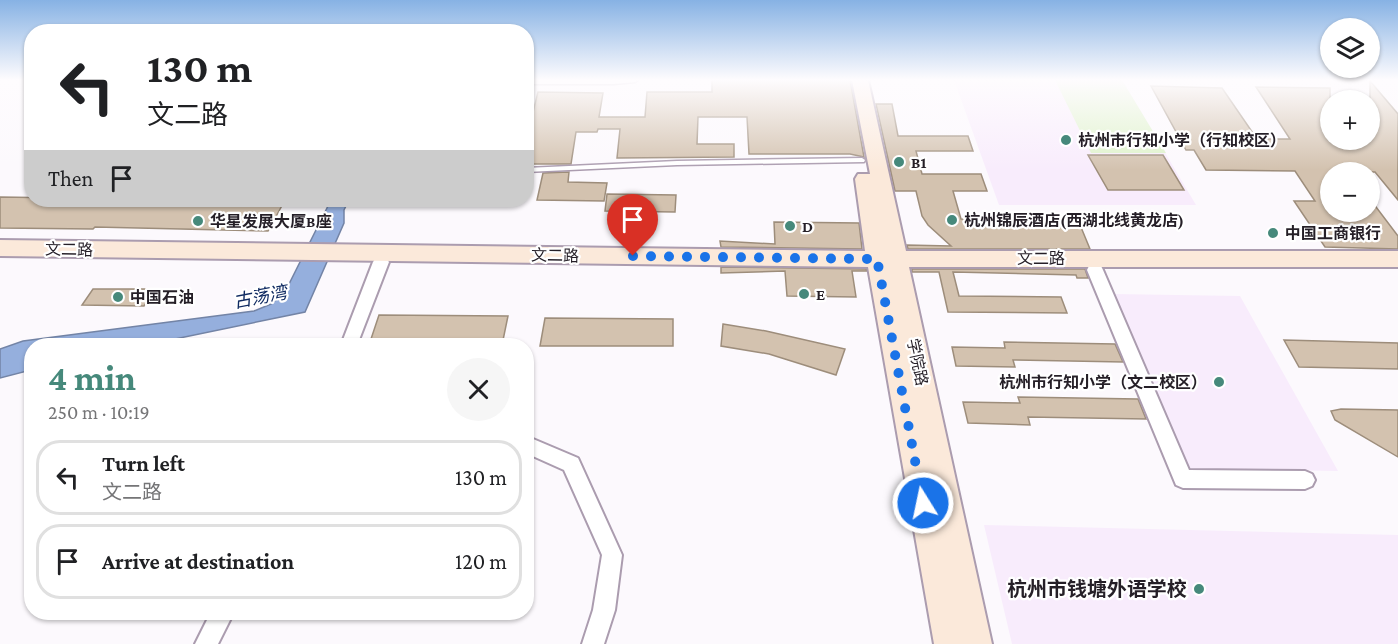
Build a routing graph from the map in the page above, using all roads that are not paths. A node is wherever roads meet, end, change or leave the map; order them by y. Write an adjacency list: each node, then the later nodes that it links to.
1 (853, 110): 3 (main road, 学院路)
2 (865, 110): 11 (main road, 学院路)
3 (862, 160): 4 (lane); 11 (main road, 学院路)
4 (534, 170)
5 (0, 248): 6 (main road, 文二路)
6 (296, 257): 7 (main road, 文二路); 9 (main road, 文二路)
7 (335, 257): 10 (main road, 文二路); 11 (main road, 文二路)
8 (1398, 259): 11 (main road, 文二路)
9 (0, 261)
10 (381, 262): 11 (main road, 文二路); 14 (street)
11 (888, 264): 12 (main road, 文二路); 20 (main road, 学院路); 21 (main road, 学院路)
12 (1095, 270): 13 (main road, 文二路); 16 (street)
13 (1398, 272)
14 (352, 338)
15 (534, 448): 19 (street)
16 (1305, 480)
17 (219, 620): 18 (street)
18 (206, 644)
19 (593, 644)
20 (949, 644)
21 (977, 644)

